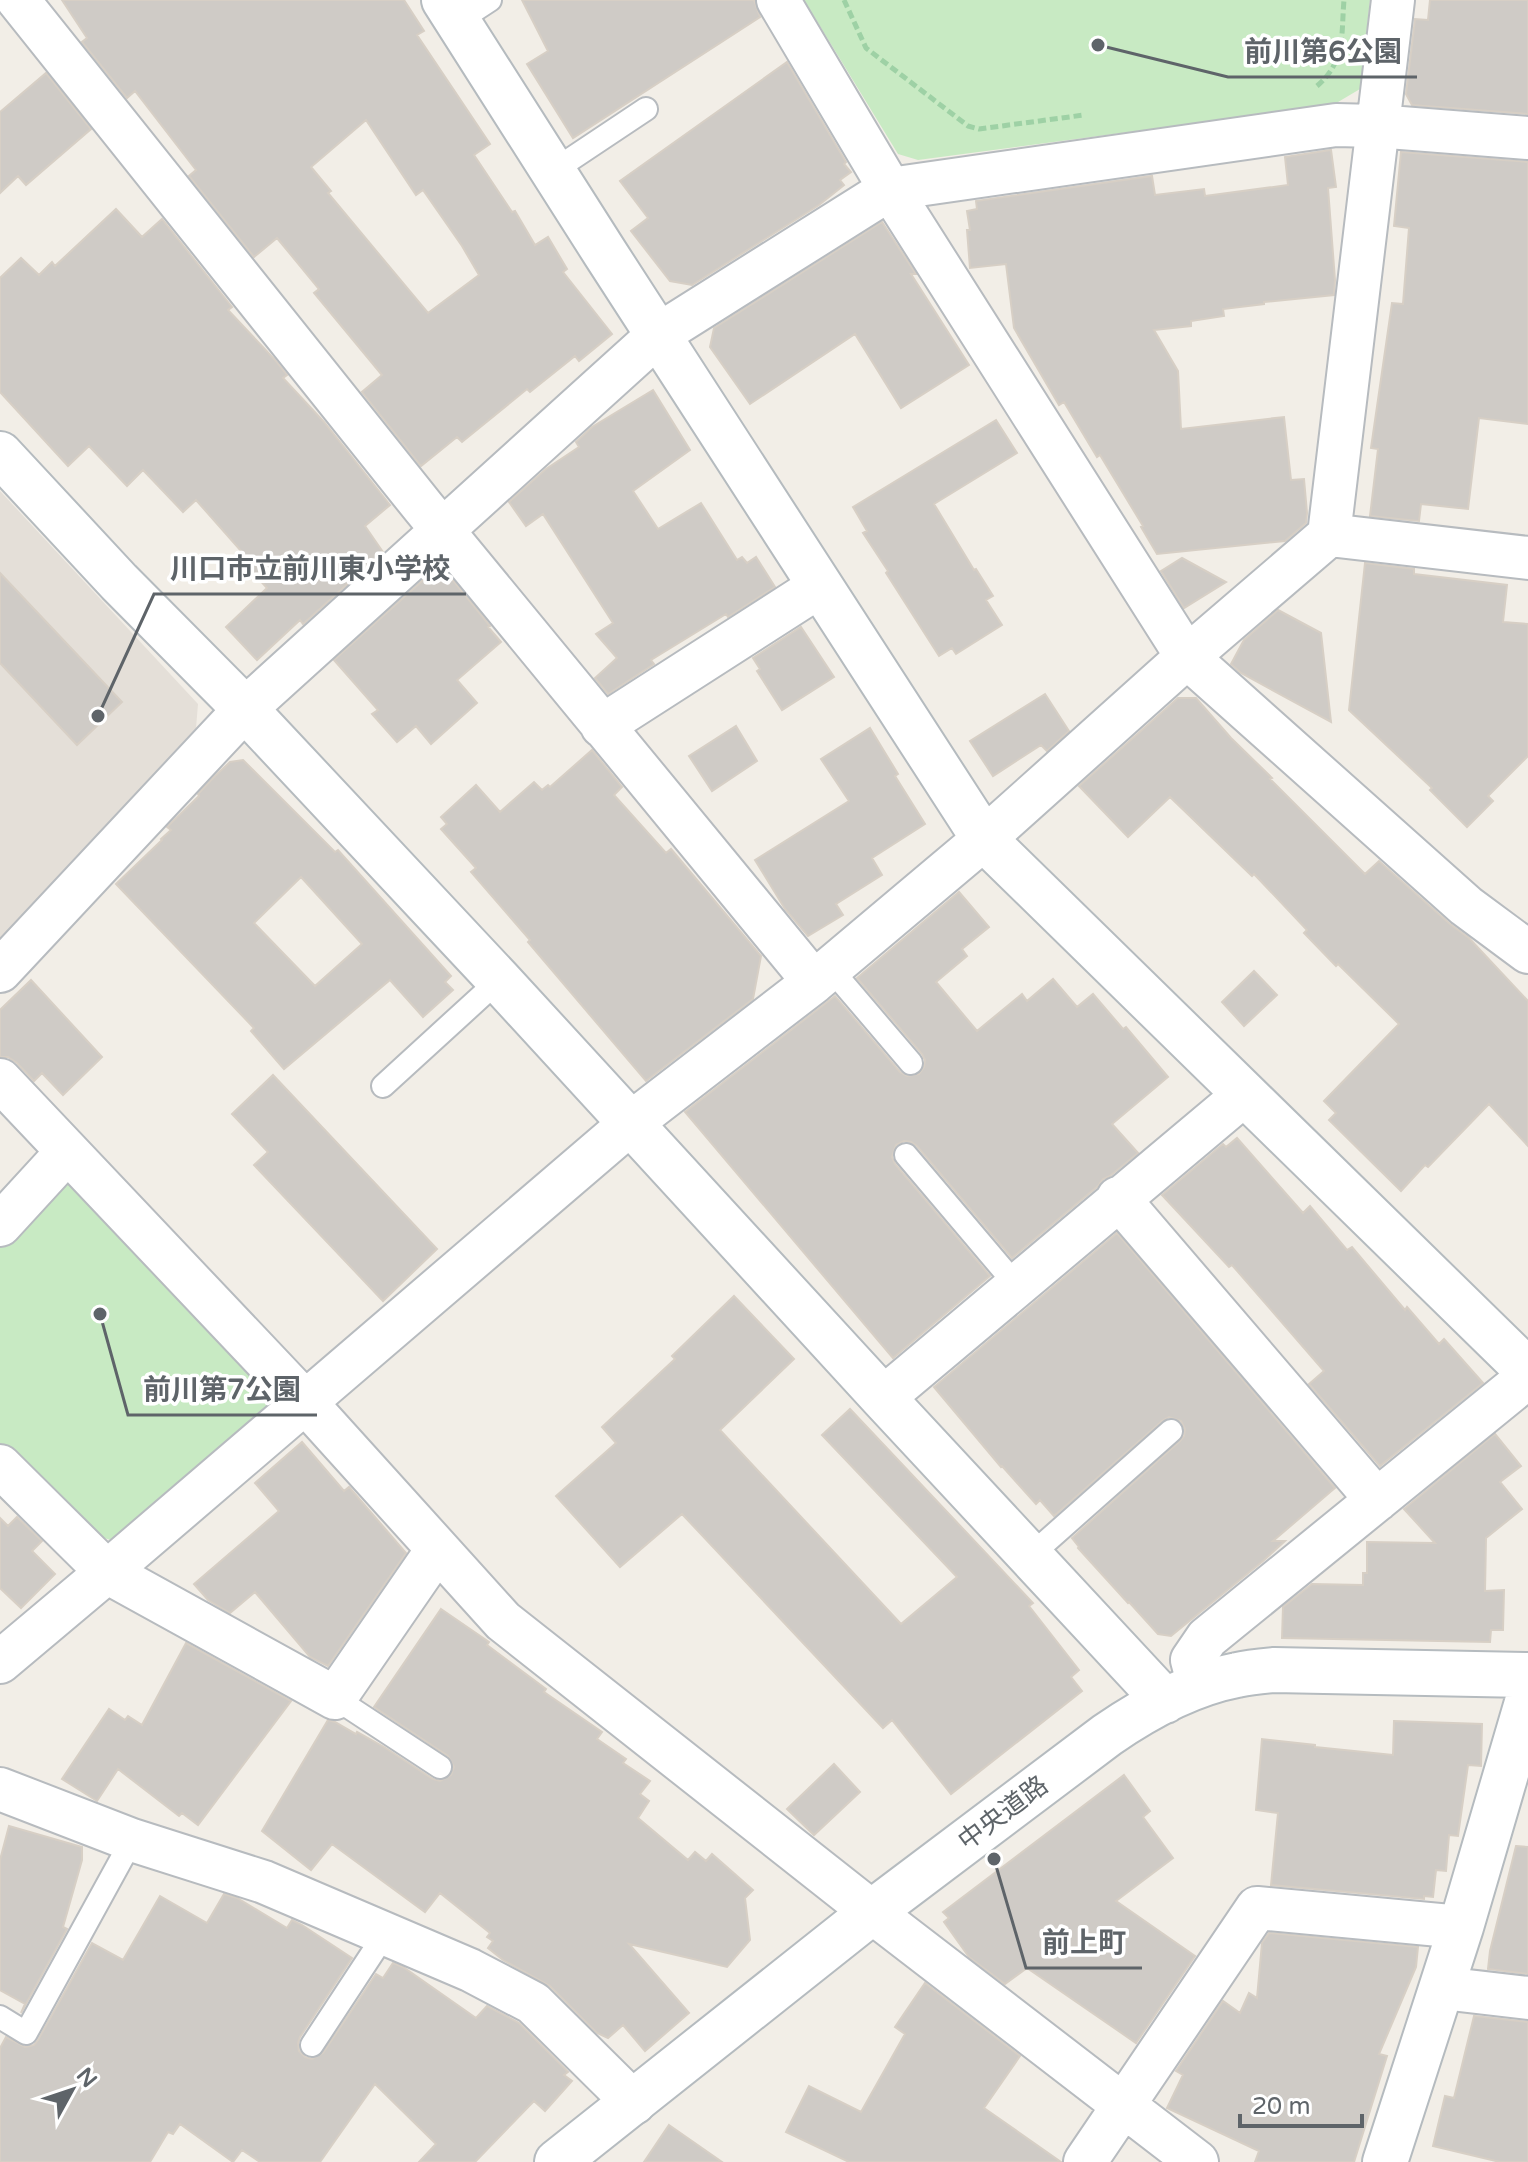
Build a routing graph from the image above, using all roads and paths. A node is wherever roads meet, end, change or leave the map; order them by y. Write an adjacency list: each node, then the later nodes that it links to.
1 (18, 0): 16 (street)
2 (778, 0): 13 (street)
3 (844, 0): 9 (path)
4 (1344, 0): 7 (path)
5 (1393, 0): 10 (street)
6 (464, 7): 12 (street)
7 (1302, 87)
8 (646, 109): 12 (lane)
9 (1087, 115)
10 (1376, 126): 11 (street); 13 (street); 17 (street)
11 (1528, 138)
12 (553, 171): 14 (street)
13 (890, 189): 14 (street); 20 (street)
14 (658, 335): 16 (street); 19 (street)
15 (0, 454): 21 (street)
16 (443, 530): 21 (street); 22 (street)
17 (1329, 535): 18 (street); 20 (street)
18 (1528, 558)
19 (820, 586): 22 (street); 23 (street)
20 (1187, 657): 23 (street); 24 (street)
21 (245, 709): 25 (street); 27 (street)
22 (602, 726): 26 (street)
23 (984, 839): 26 (street); 31 (street)
24 (1528, 952)
25 (0, 971)
26 (822, 975): 28 (lane); 32 (street)
27 (499, 980): 30 (lane); 32 (street)
28 (911, 1063)
29 (0, 1080): 33 (street)
30 (383, 1086)
31 (1245, 1094): 35 (street); 38 (street)
32 (631, 1123): 39 (street); 40 (street)
33 (67, 1152): 36 (street); 40 (street)
34 (906, 1155): 37 (lane)
35 (1118, 1198): 37 (street); 43 (street)
36 (0, 1225)
37 (1017, 1286): 39 (street)
38 (1528, 1374): 43 (street)
39 (883, 1398): 45 (street)
40 (305, 1402): 44 (street); 46 (street)
41 (1171, 1431): 45 (lane)
42 (0, 1466): 46 (street)
43 (1377, 1500): 49 (street)
44 (437, 1550): 50 (street); 55 (street)
45 (1030, 1556): 49 (street)
46 (107, 1572): 47 (street); 50 (street)
47 (7, 1642)
48 (1528, 1675): 49 (street, 中央道路)
49 (1182, 1693): 55 (street, 中央道路)
50 (335, 1698): 52 (lane)
51 (1528, 1699): 56 (street)
52 (440, 1767)
53 (0, 1789): 54 (street)
54 (132, 1840): 57 (street); 60 (lane)
55 (872, 1912): 62 (street, 中央道路); 63 (street)
56 (1461, 1927): 58 (street); 63 (street)
57 (385, 1934): 61 (lane); 62 (street)
58 (1442, 1988): 59 (street); 67 (street)
59 (1528, 1998)
60 (0, 2017)
61 (312, 2045)
62 (634, 2103): 64 (street, 中央道路)
63 (1124, 2107): 65 (street); 66 (street)
64 (557, 2162)
65 (1085, 2162)
66 (1197, 2162)
67 (1385, 2162)

